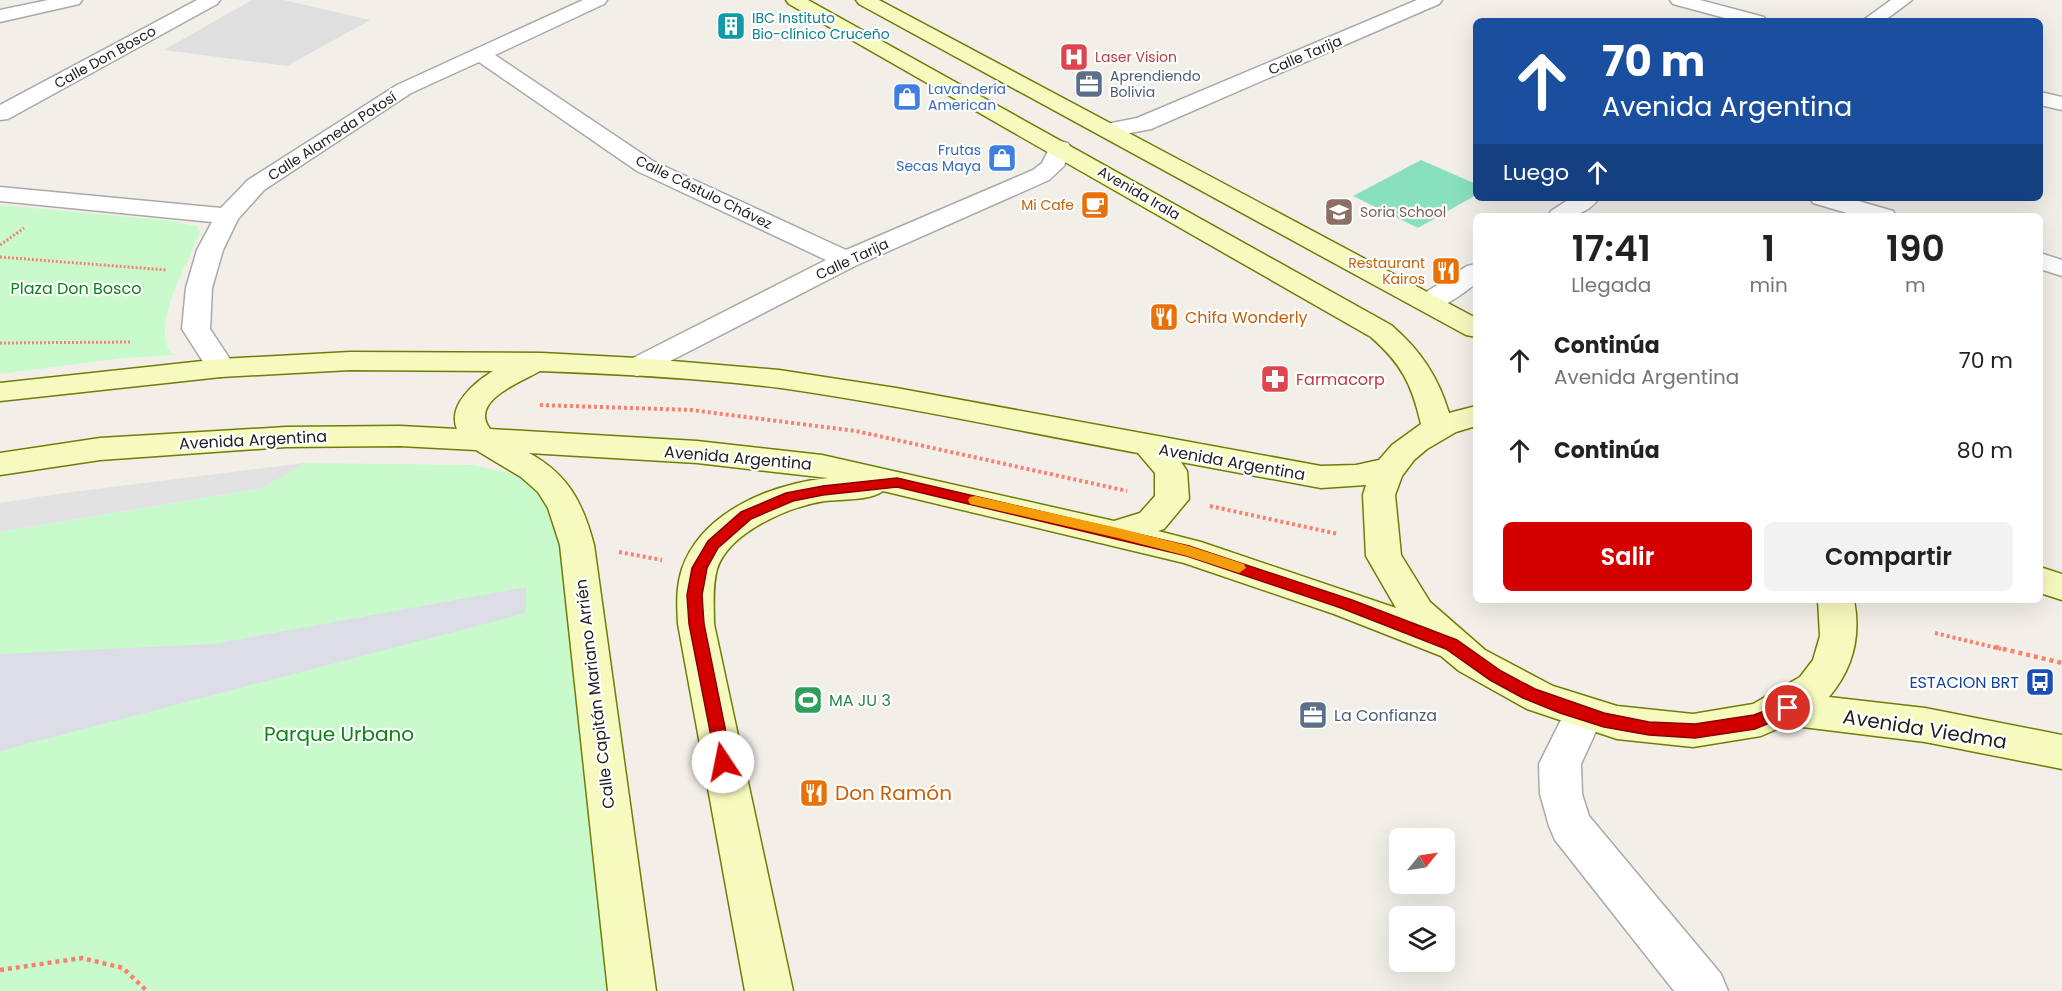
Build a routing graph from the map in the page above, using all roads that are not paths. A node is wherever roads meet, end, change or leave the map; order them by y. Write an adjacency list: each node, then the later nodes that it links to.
1 (73, 0): 10 (street)
2 (165, 0): 11 (street)
3 (211, 0): 11 (street, Calle Don Bosco)
4 (598, 0): 14 (street, Calle Alameda Potosí)
5 (795, 0): 19 (main road, Avenida Irala)
6 (865, 0): 18 (main road)
7 (1432, 0): 18 (street, Calle Tarija)
8 (1679, 0): 12 (street)
9 (1903, 0): 13 (street)
10 (0, 16)
11 (179, 17): 17 (street, Calle Don Bosco)
12 (1746, 18)
13 (1876, 18)
14 (478, 53): 25 (street, Calle Alameda Potosí); 26 (street, Calle Cástulo Chávez)
15 (2043, 99): 16 (street)
16 (2062, 104)
17 (0, 114)
18 (1110, 130): 30 (main road)
19 (1060, 148): 26 (street, Calle Tarija); 37 (main road, Avenida Irala)
20 (0, 194): 25 (street)
21 (1582, 201): 23 (street)
22 (1832, 201): 24 (street)
23 (1564, 213)
24 (1874, 213)
25 (227, 216): 34 (street, Calle Alameda Potosí)
26 (846, 260): 33 (street, Calle Tarija)
27 (2043, 262): 28 (street)
28 (2062, 268)
29 (1473, 274): 30 (street)
30 (1430, 302): 31 (main road)
31 (1473, 326)
32 (542, 362): 33 (main road, Avenida Argentina); 34 (main road, Avenida Argentina); 38 (main road)
33 (637, 367): 39 (main road, Avenida Argentina)
34 (221, 368): 35 (main road, Avenida Argentina)
35 (0, 392)
36 (1473, 417): 37 (main road)
37 (1438, 428): 41 (main road)
38 (482, 440): 40 (main road, Avenida Argentina); 42 (main road, Avenida Argentina); 51 (main road, Calle Capitán Mariano Arrién)
39 (1150, 447): 41 (main road, Avenida Argentina); 43 (main road)
40 (0, 464)
41 (1391, 468): 47 (main road)
42 (897, 483): 43 (main road, Avenida Argentina); 52 (main road)
43 (1118, 533): 47 (main road, Avenida Argentina)
44 (2043, 581): 45 (main road)
45 (2062, 587)
46 (1836, 603): 48 (main road)
47 (1451, 644): 49 (main road)
48 (1788, 708): 49 (main road); 50 (main road, Avenida Viedma)
49 (1584, 714): 53 (street)
50 (2062, 752)
51 (632, 991)
52 (769, 991)
53 (1704, 991)

